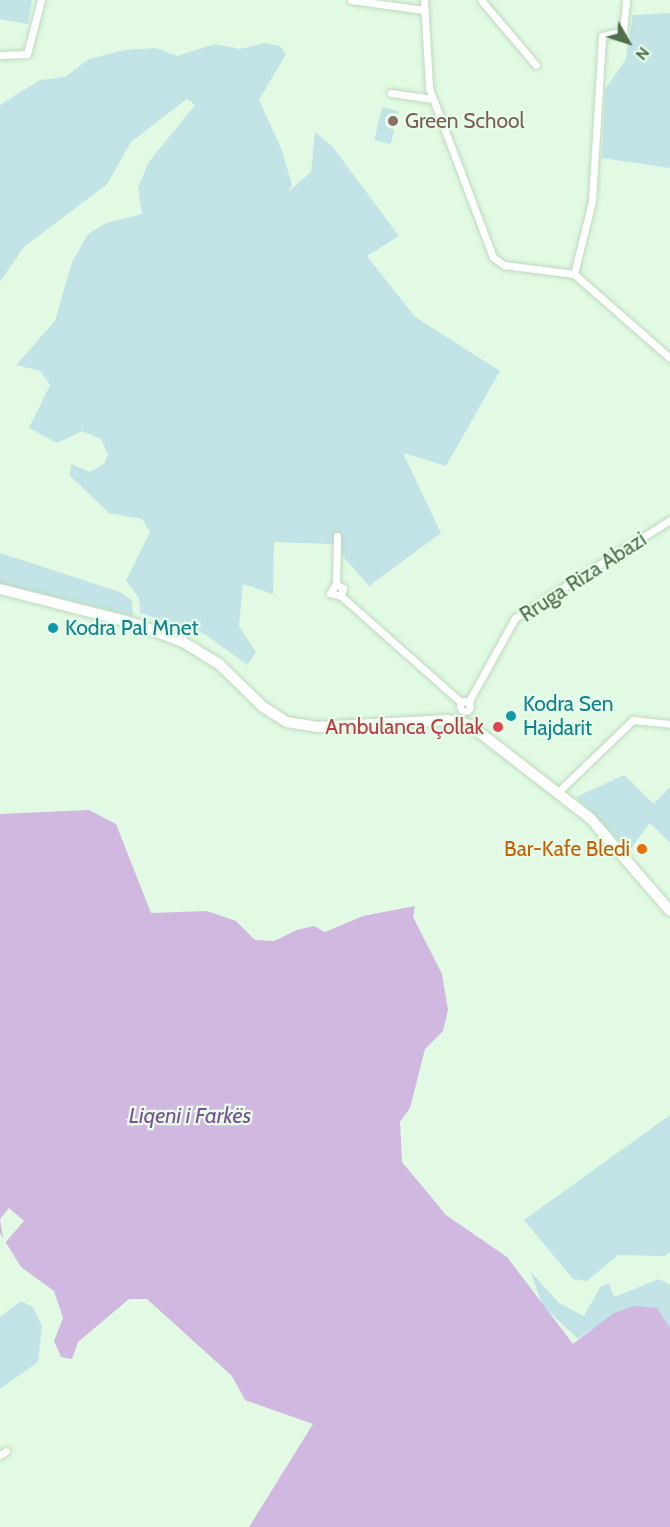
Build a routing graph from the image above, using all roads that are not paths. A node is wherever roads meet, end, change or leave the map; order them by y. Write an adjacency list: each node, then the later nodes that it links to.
1 (41, 0): 7 (street)
2 (351, 0): 6 (street)
3 (424, 0): 6 (street)
4 (481, 0): 8 (street)
5 (626, 0): 11 (street)
6 (423, 10): 10 (street)
7 (0, 55)
8 (536, 65)
9 (391, 93): 10 (street)
10 (434, 99): 11 (street)
11 (574, 274): 12 (street)
12 (670, 358)
13 (670, 520): 18 (street, Rruga Riza Abazi)
14 (337, 536): 15 (street)
15 (336, 584): 17 (street); 17 (street)
16 (0, 589): 19 (street)
17 (341, 596): 18 (street)
18 (465, 703): 19 (street)
19 (463, 717): 21 (street)
20 (670, 724): 21 (street)
21 (560, 790): 22 (street)
22 (670, 910)

